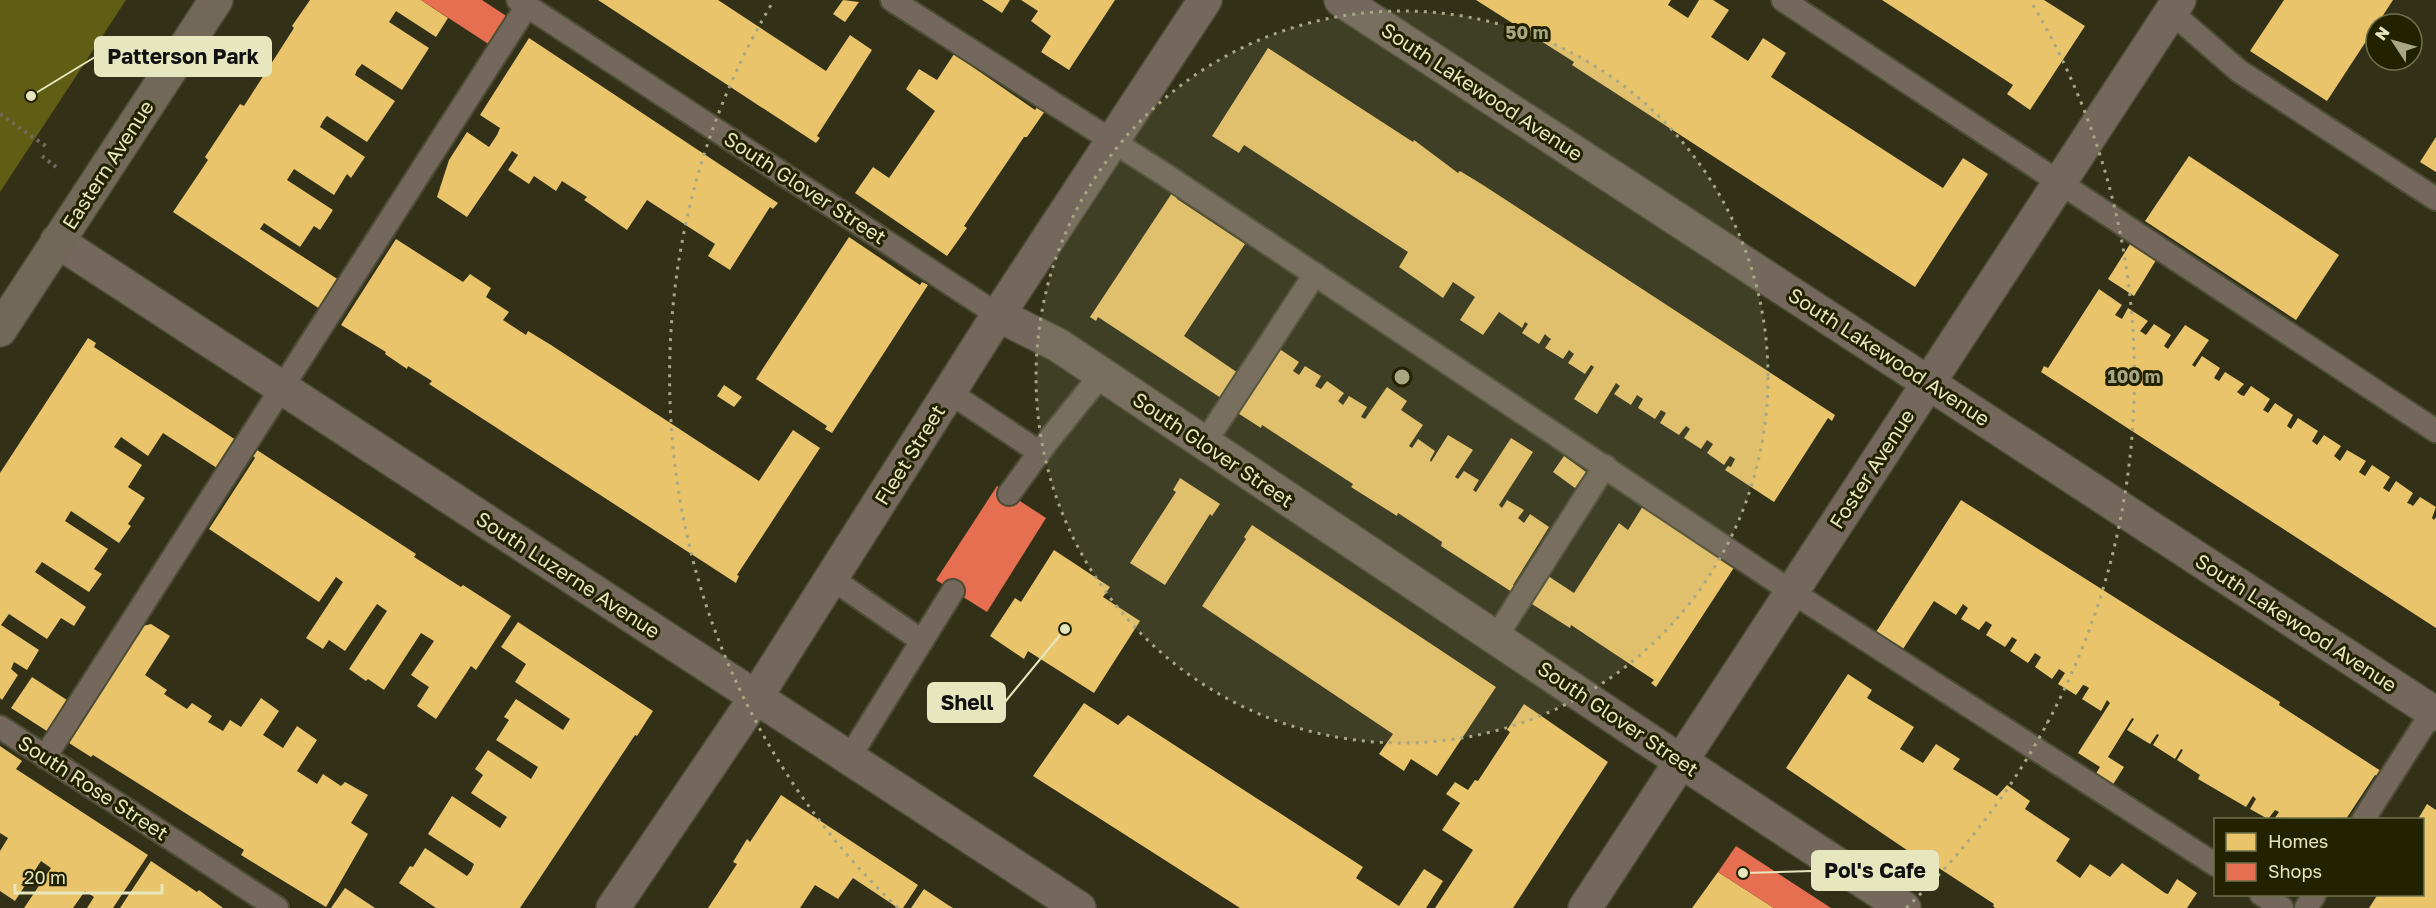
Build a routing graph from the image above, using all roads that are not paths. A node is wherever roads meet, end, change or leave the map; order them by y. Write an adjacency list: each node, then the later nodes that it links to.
1 (216, 0): 11 (main road, Eastern Avenue)
2 (892, 0): 8 (lane)
3 (1205, 0): 8 (street, Fleet Street)
4 (1341, 0): 16 (street, South Lakewood Avenue)
5 (1783, 0): 9 (lane)
6 (523, 3): 13 (lane, South Glover Street); 17 (lane)
7 (2167, 4): 9 (street, Foster Avenue); 10 (lane)
8 (1112, 140): 12 (lane); 13 (street, Fleet Street)
9 (2061, 183): 16 (street, Foster Avenue); 19 (lane)
10 (2436, 200)
11 (57, 241): 14 (main road, Eastern Avenue); 17 (street, South Luzerne Avenue)
12 (1315, 274): 20 (lane); 22 (lane)
13 (998, 315): 15 (street, South Glover Street); 18 (street, Fleet Street)
14 (0, 330)
15 (1101, 375): 20 (street, South Glover Street); 21 (lane)
16 (1928, 383): 26 (street, Foster Avenue); 30 (street, South Lakewood Avenue)
17 (281, 388): 29 (street, South Luzerne Avenue); 32 (lane)
18 (949, 392): 21 (lane); 24 (street, Fleet Street)
19 (2436, 431)
20 (1204, 444): 27 (street, South Glover Street)
21 (1039, 452): 23 (lane)
22 (1605, 466): 26 (lane); 27 (lane)
23 (1009, 494)
24 (831, 578): 28 (lane); 29 (street, Fleet Street)
25 (954, 591): 28 (lane)
26 (1792, 592): 34 (street, Foster Avenue); 36 (lane)
27 (1496, 637): 34 (street, South Glover Street)
28 (922, 641): 33 (lane)
29 (756, 697): 33 (street, South Luzerne Avenue); 40 (street, Fleet Street)
30 (2435, 711): 35 (lane)
31 (0, 727): 32 (lane, South Rose Street)
32 (45, 757): 39 (lane, South Rose Street)
33 (849, 758): 41 (street, South Luzerne Avenue)
34 (1681, 762): 38 (street, South Glover Street); 42 (street, Foster Avenue)
35 (2364, 818)
36 (2214, 864)
37 (2264, 896): 43 (lane)
38 (1891, 904)
39 (277, 908)
40 (613, 908)
41 (1079, 908)
42 (1585, 908)
43 (2282, 908)

